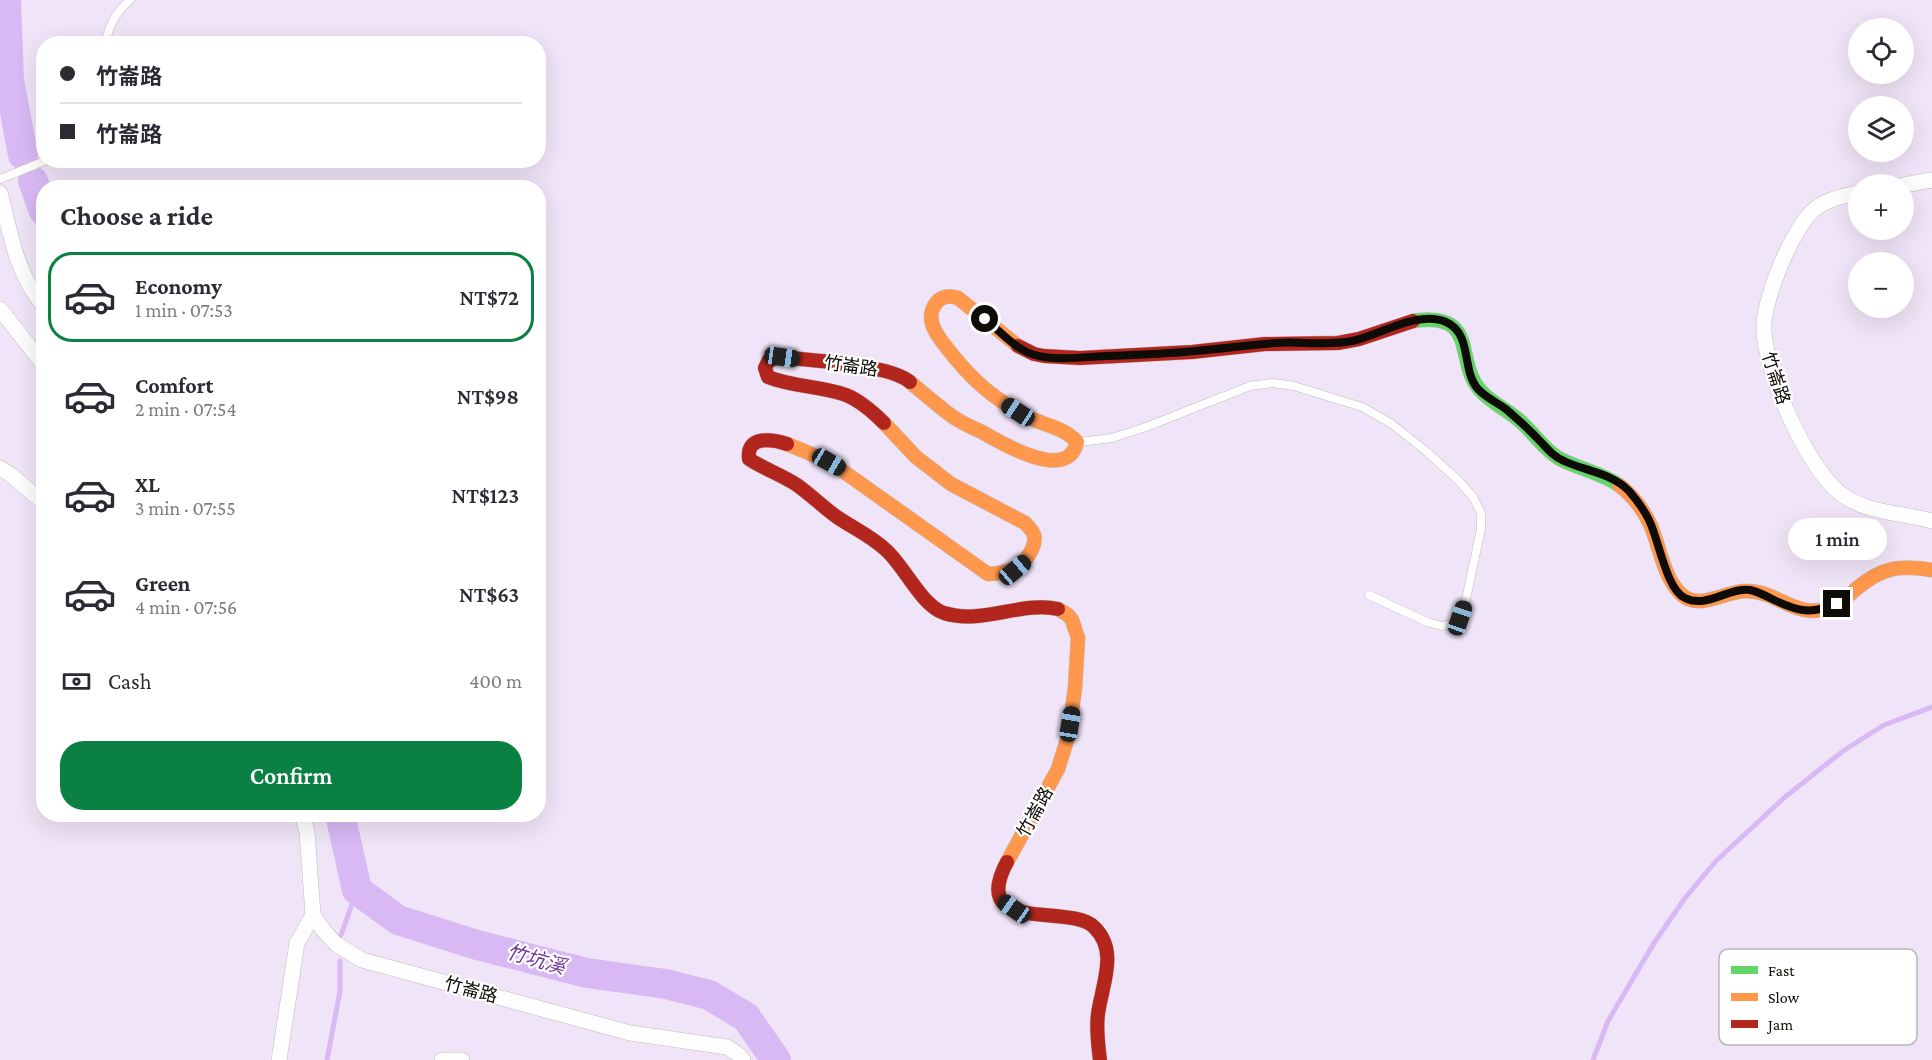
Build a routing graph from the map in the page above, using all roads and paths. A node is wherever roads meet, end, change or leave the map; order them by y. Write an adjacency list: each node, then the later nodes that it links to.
1 (130, 0): 2 (lane)
2 (107, 36)
3 (36, 165): 4 (lane)
4 (0, 180)
5 (1932, 180): 6 (street)
6 (1914, 183)
7 (0, 194): 9 (street)
8 (1848, 196): 15 (street, 竹崙路)
9 (36, 295)
10 (0, 309): 11 (street)
11 (36, 355)
12 (1077, 442): 16 (street); 17 (lane); 24 (street, 竹崙路)
13 (0, 468): 14 (street)
14 (36, 496)
15 (1932, 521)
16 (1932, 570)
17 (1369, 595)
18 (304, 822): 19 (street)
19 (313, 915): 20 (street); 23 (street, 竹崙路)
20 (279, 1060)
21 (442, 1060): 22 (street)
22 (462, 1060)
23 (743, 1060)
24 (1100, 1060)

